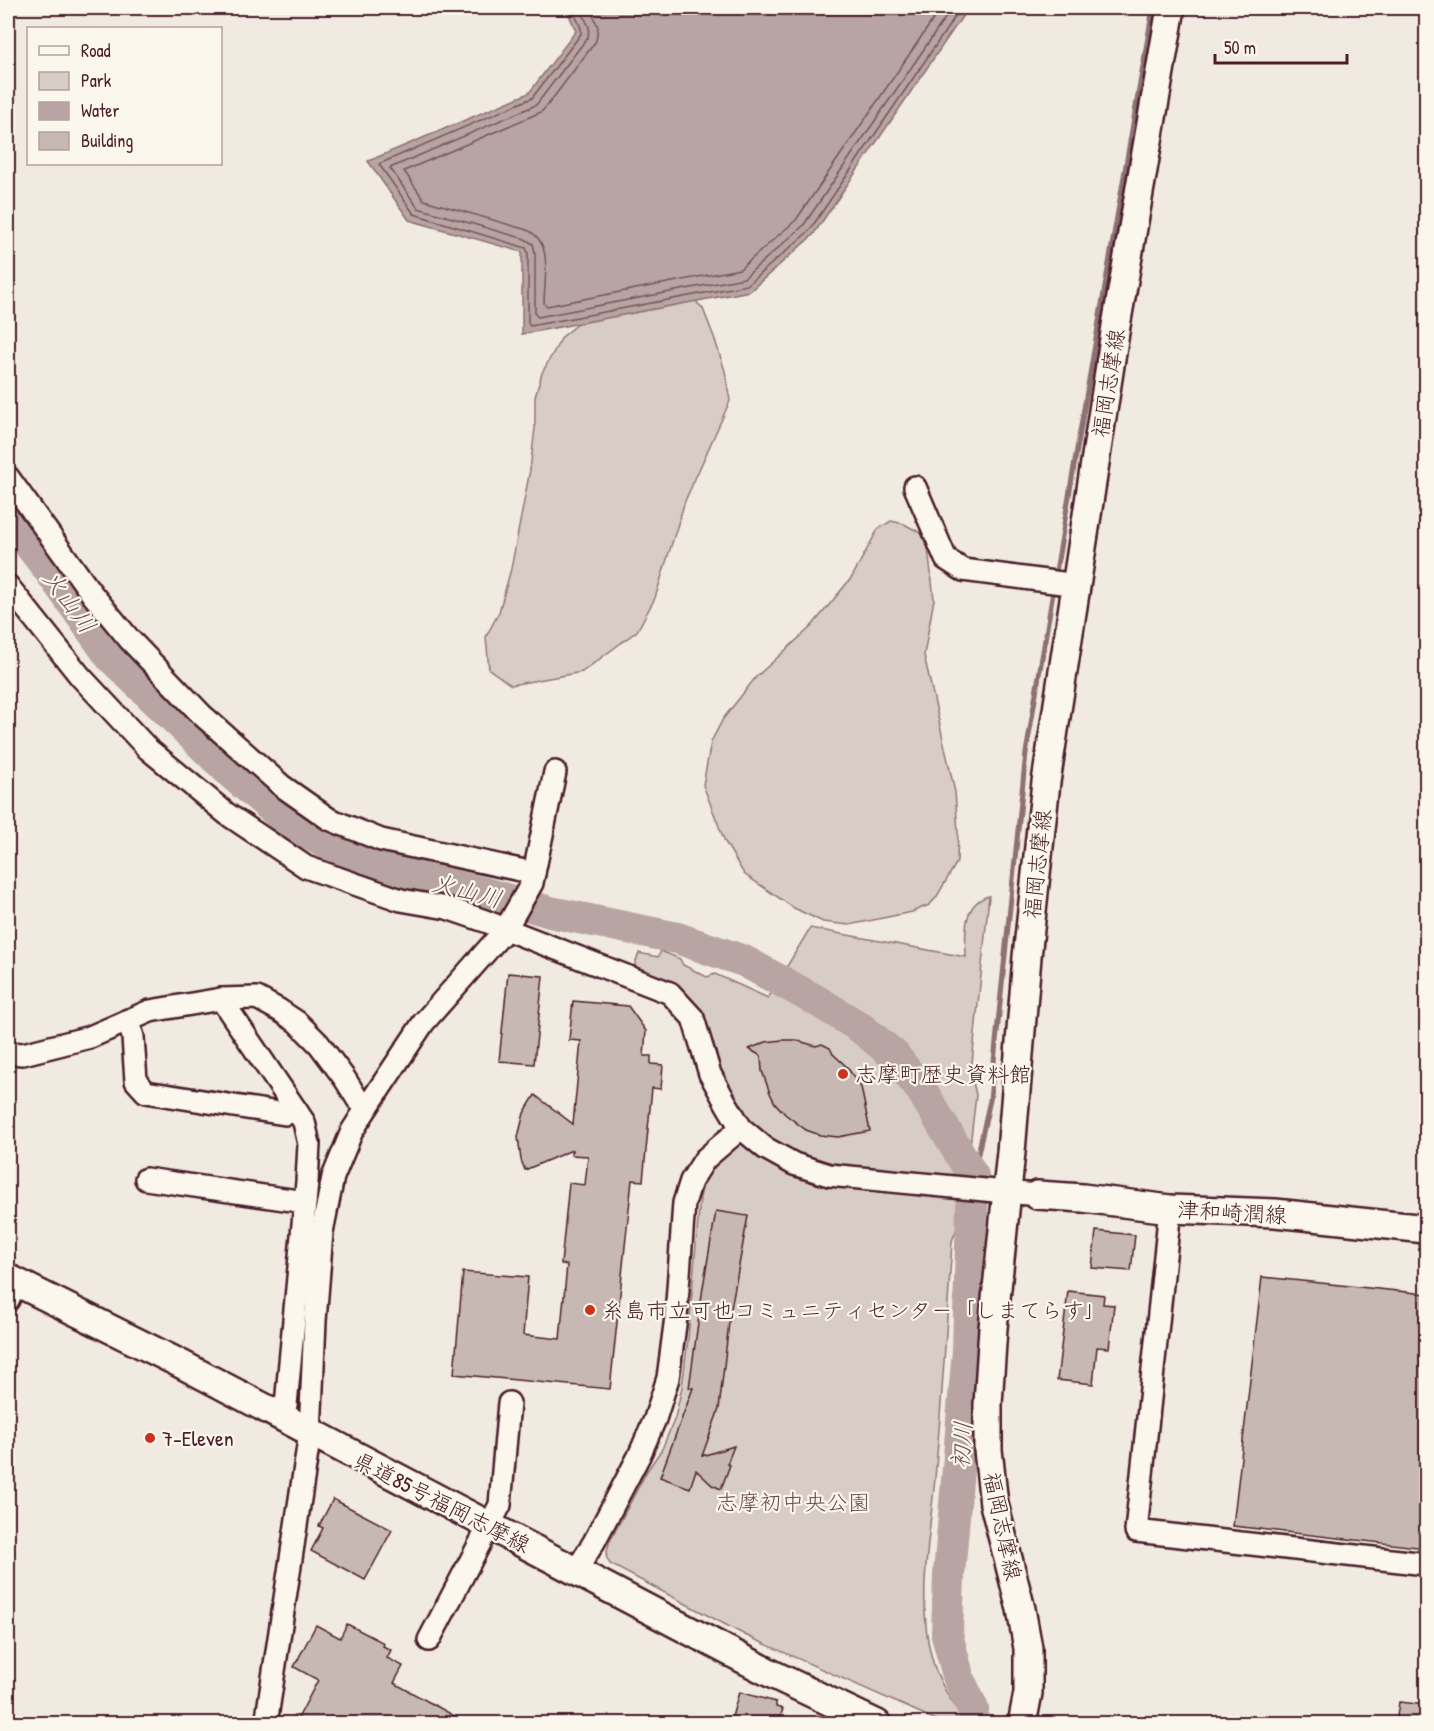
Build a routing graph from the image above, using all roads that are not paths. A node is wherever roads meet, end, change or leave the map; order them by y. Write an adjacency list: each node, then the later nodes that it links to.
1 (1171, 8): 4 (main road, 福岡志摩線)
2 (8, 477): 7 (street)
3 (915, 487): 4 (street)
4 (1072, 584): 16 (main road, 福岡志摩線)
5 (8, 586): 8 (street)
6 (555, 772): 7 (street)
7 (533, 878): 8 (street)
8 (506, 926): 12 (street); 14 (street)
9 (221, 999): 10 (street); 12 (street); 13 (street)
10 (128, 1020): 11 (street); 13 (street)
11 (8, 1053)
12 (368, 1106): 24 (street)
13 (296, 1110): 18 (street)
14 (741, 1128): 16 (street); 27 (street)
15 (146, 1179): 18 (street)
16 (1006, 1191): 17 (street); 31 (main road, 福岡志摩線)
17 (1037, 1195): 19 (main road, 津和崎潤線)
18 (306, 1202): 23 (street)
19 (1170, 1209): 20 (main road, 津和崎潤線); 26 (street)
20 (1426, 1229)
21 (10, 1287): 23 (main road, 県道85号福岡志摩線)
22 (509, 1403): 25 (street)
23 (279, 1416): 24 (main road, 県道85号福岡志摩線)
24 (310, 1433): 25 (main road, 県道85号福岡志摩線); 29 (street)
25 (489, 1526): 27 (main road, 県道85号福岡志摩線); 28 (street)
26 (1426, 1564)
27 (576, 1571): 30 (main road, 県道85号福岡志摩線)
28 (429, 1640)
29 (266, 1724)
30 (877, 1724)
31 (1022, 1724)

